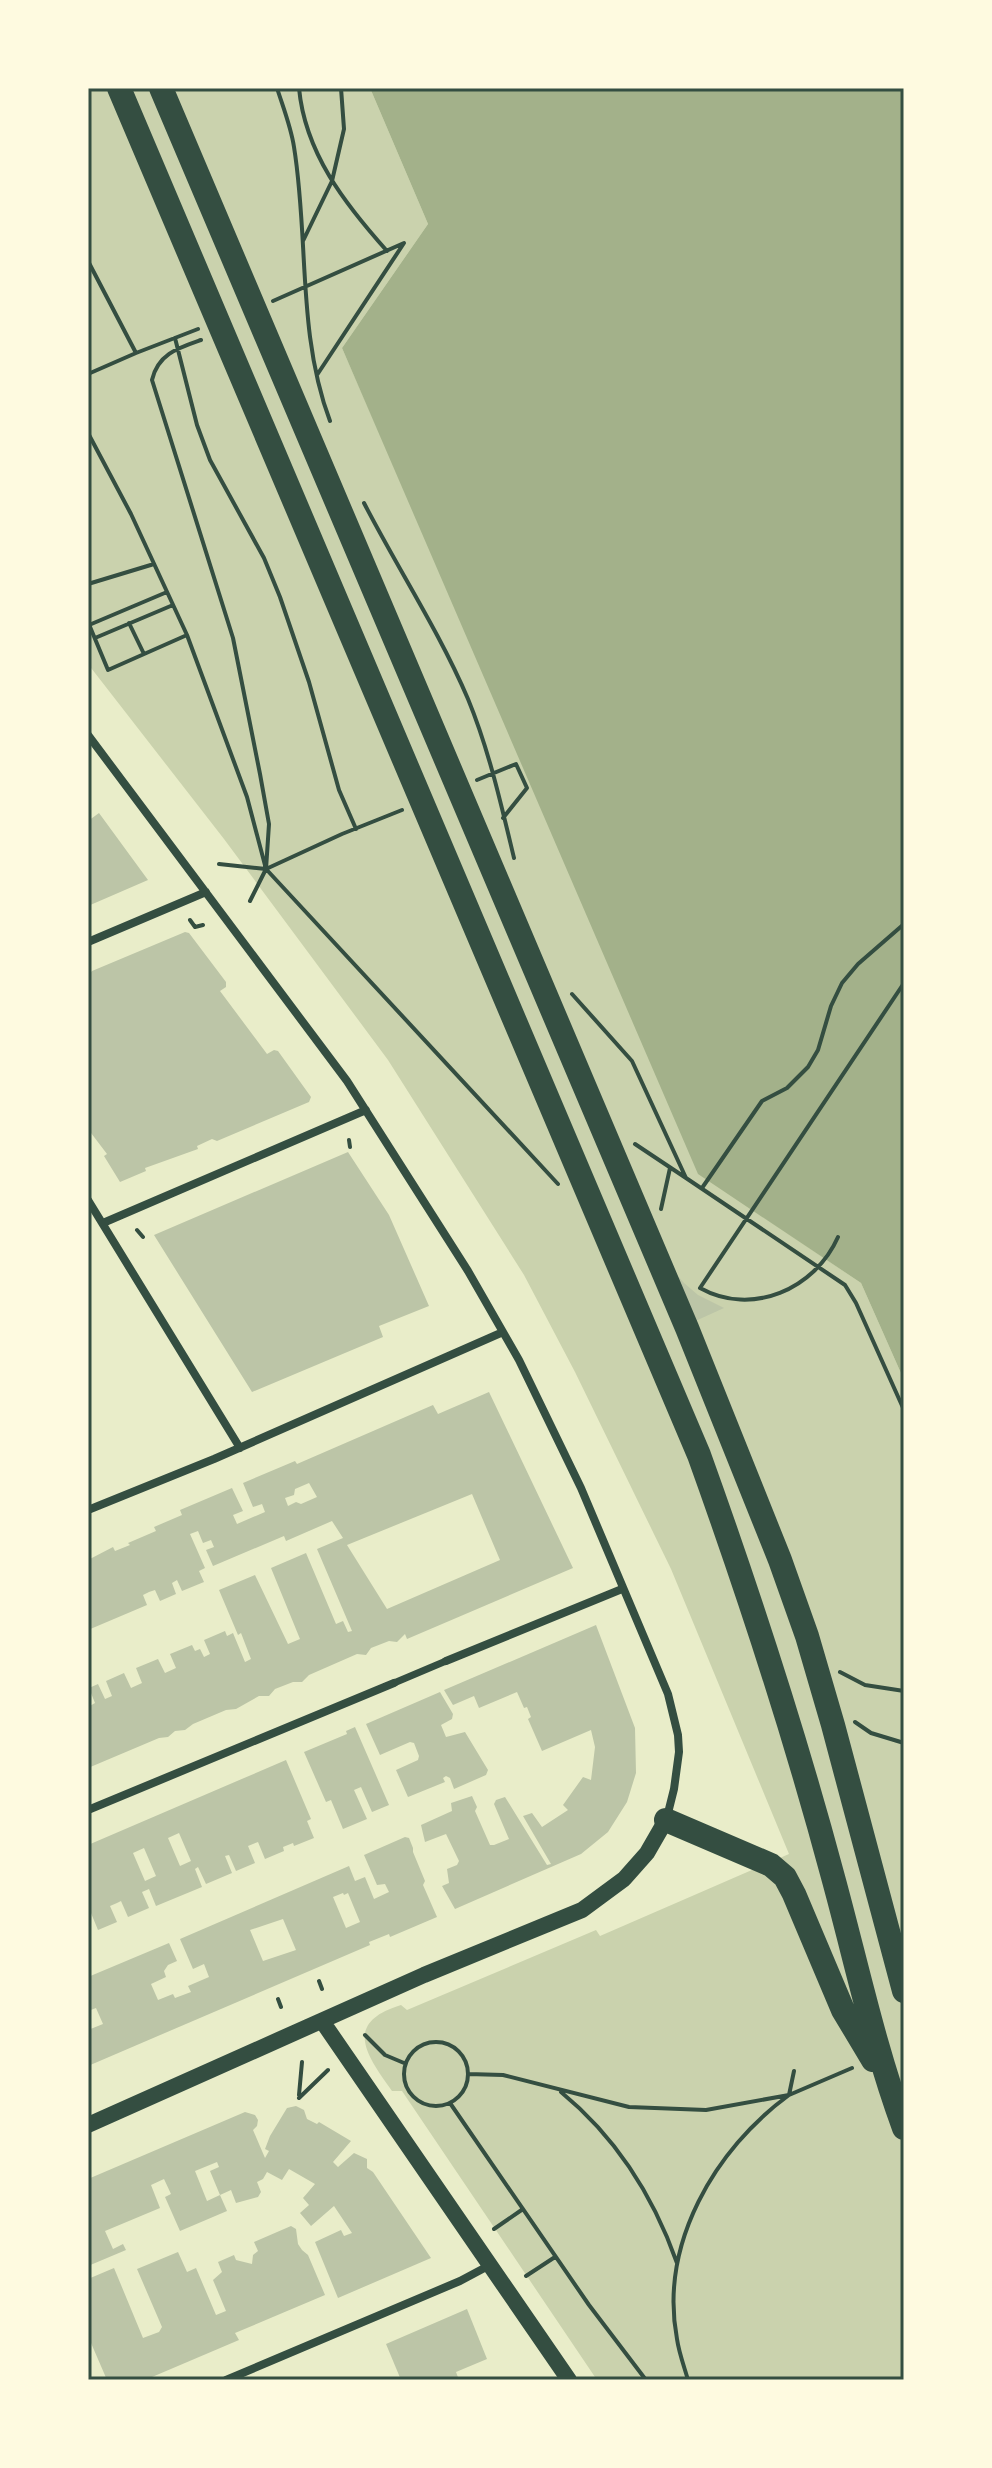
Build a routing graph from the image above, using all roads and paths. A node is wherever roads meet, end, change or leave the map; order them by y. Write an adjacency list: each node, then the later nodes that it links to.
1 (119, 88): 84 (highway)
2 (161, 88): 79 (highway)
3 (277, 88): 7 (path)
4 (299, 88): 6 (path)
5 (341, 88): 6 (path)
6 (332, 181): 7 (path); 8 (path)
7 (302, 243): 10 (path)
8 (387, 251): 10 (path); 18 (path)
9 (88, 261): 16 (path)
10 (304, 288): 11 (path); 18 (path)
11 (270, 302)
12 (201, 328): 13 (path)
13 (175, 338): 15 (path); 16 (path)
14 (205, 338): 15 (path)
15 (177, 348): 23 (path); 43 (path)
16 (136, 353): 17 (path)
17 (88, 374)
18 (317, 375): 19 (path)
19 (332, 428)
20 (88, 433): 21 (path)
21 (90, 443): 25 (path)
22 (216, 457): 23 (path)
23 (210, 460): 39 (path)
24 (359, 492): 35 (path)
25 (154, 564): 26 (path); 27 (path)
26 (88, 584)
27 (167, 592): 28 (path); 30 (path)
28 (173, 605): 29 (path); 31 (path)
29 (129, 623): 32 (path); 33 (path)
30 (89, 624): 32 (path)
31 (187, 635): 33 (path); 43 (path)
32 (95, 638): 33 (path)
33 (144, 654)
34 (88, 735): 44 (street)
35 (493, 773): 36 (path); 38 (path); 38 (path)
36 (466, 784)
37 (415, 805): 39 (path)
38 (504, 817): 40 (path); 41 (path)
39 (356, 829): 43 (path)
40 (494, 829)
41 (515, 859)
42 (219, 864): 43 (path)
43 (266, 869): 45 (path); 59 (path)
44 (206, 892): 49 (street); 52 (street)
45 (250, 901)
46 (190, 920): 48 (path)
47 (904, 924): 58 (path)
48 (203, 925)
49 (88, 942)
50 (566, 983): 57 (path)
51 (904, 983): 62 (path)
52 (366, 1110): 63 (street); 68 (street)
53 (349, 1140): 55 (path)
54 (635, 1144): 56 (path)
55 (350, 1147)
56 (670, 1168): 57 (path); 61 (path)
57 (686, 1178): 58 (path)
58 (702, 1188): 62 (path)
59 (566, 1192)
60 (88, 1200): 63 (street)
61 (661, 1212)
62 (747, 1219): 67 (path); 67 (path)
63 (103, 1223): 70 (street)
64 (137, 1230): 65 (path)
65 (143, 1237)
66 (838, 1237): 67 (path)
67 (818, 1265): 69 (path)
68 (503, 1332): 70 (street); 72 (street)
69 (904, 1410)
70 (240, 1448): 71 (street)
71 (88, 1510)
72 (622, 1589): 73 (street); 76 (street)
73 (446, 1661): 74 (street)
74 (394, 1683): 75 (street)
75 (88, 1810)
76 (666, 1820): 82 (main road); 84 (highway)
77 (319, 1981): 78 (path)
78 (322, 1989)
79 (904, 1991)
80 (278, 1999): 81 (path)
81 (281, 2007)
82 (322, 2021): 96 (main road); 102 (main road)
83 (365, 2035): 85 (path)
84 (868, 2038): 97 (highway)
85 (385, 2055): 86 (path); 88 (path)
86 (377, 2057)
87 (302, 2062): 90 (path)
88 (405, 2063): 92 (path); 95 (path)
89 (854, 2067): 94 (path)
90 (328, 2070)
91 (794, 2071): 94 (path)
92 (468, 2074): 93 (path); 95 (path)
93 (559, 2090): 94 (path); 101 (path)
94 (789, 2095): 101 (path)
95 (450, 2103): 98 (path)
96 (88, 2125)
97 (904, 2128)
98 (523, 2209): 99 (path); 100 (path)
99 (494, 2229)
100 (555, 2257): 103 (path); 106 (path)
101 (677, 2263): 107 (path)
102 (490, 2265): 104 (street); 105 (main road)
103 (526, 2276)
104 (226, 2380)
105 (569, 2380)
106 (646, 2380)
107 (688, 2380)

